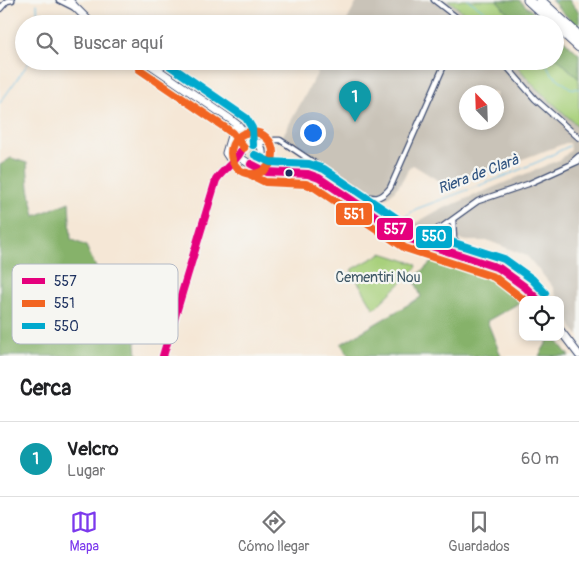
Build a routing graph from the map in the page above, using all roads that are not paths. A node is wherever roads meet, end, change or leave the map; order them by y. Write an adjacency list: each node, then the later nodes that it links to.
1 (12, 0): 8 (street)
2 (59, 0): 7 (street)
3 (69, 0): 7 (street)
4 (434, 0): 10 (street)
5 (528, 0): 11 (highway)
6 (540, 0): 12 (highway)
7 (75, 8): 9 (street)
8 (0, 9)
9 (82, 15)
10 (454, 15)
11 (545, 15)
12 (556, 15)
13 (564, 22): 15 (highway)
14 (564, 33): 16 (highway)
15 (579, 36)
16 (579, 47)
17 (158, 70): 20 (street)
18 (442, 70): 22 (street)
19 (510, 70): 21 (street)
20 (241, 128): 23 (street); 24 (street); 27 (street)
21 (579, 138)
22 (275, 140): 23 (street); 25 (street)
23 (254, 142): 24 (street); 25 (street)
24 (242, 148): 27 (street); 29 (street)
25 (263, 153): 29 (street); 31 (street)
26 (579, 156): 30 (street)
27 (234, 160): 29 (street); 38 (street)
28 (579, 161): 30 (street)
29 (248, 163): 31 (street)
30 (571, 163): 32 (street)
31 (278, 172): 34 (street)
32 (453, 220): 33 (street); 36 (street)
33 (439, 229): 34 (street); 35 (street)
34 (416, 241): 35 (street)
35 (426, 244): 36 (street)
36 (476, 259): 37 (street)
37 (534, 296)
38 (178, 304)
39 (564, 335): 41 (street)
40 (166, 344): 42 (street)
41 (579, 355)
42 (162, 356)

